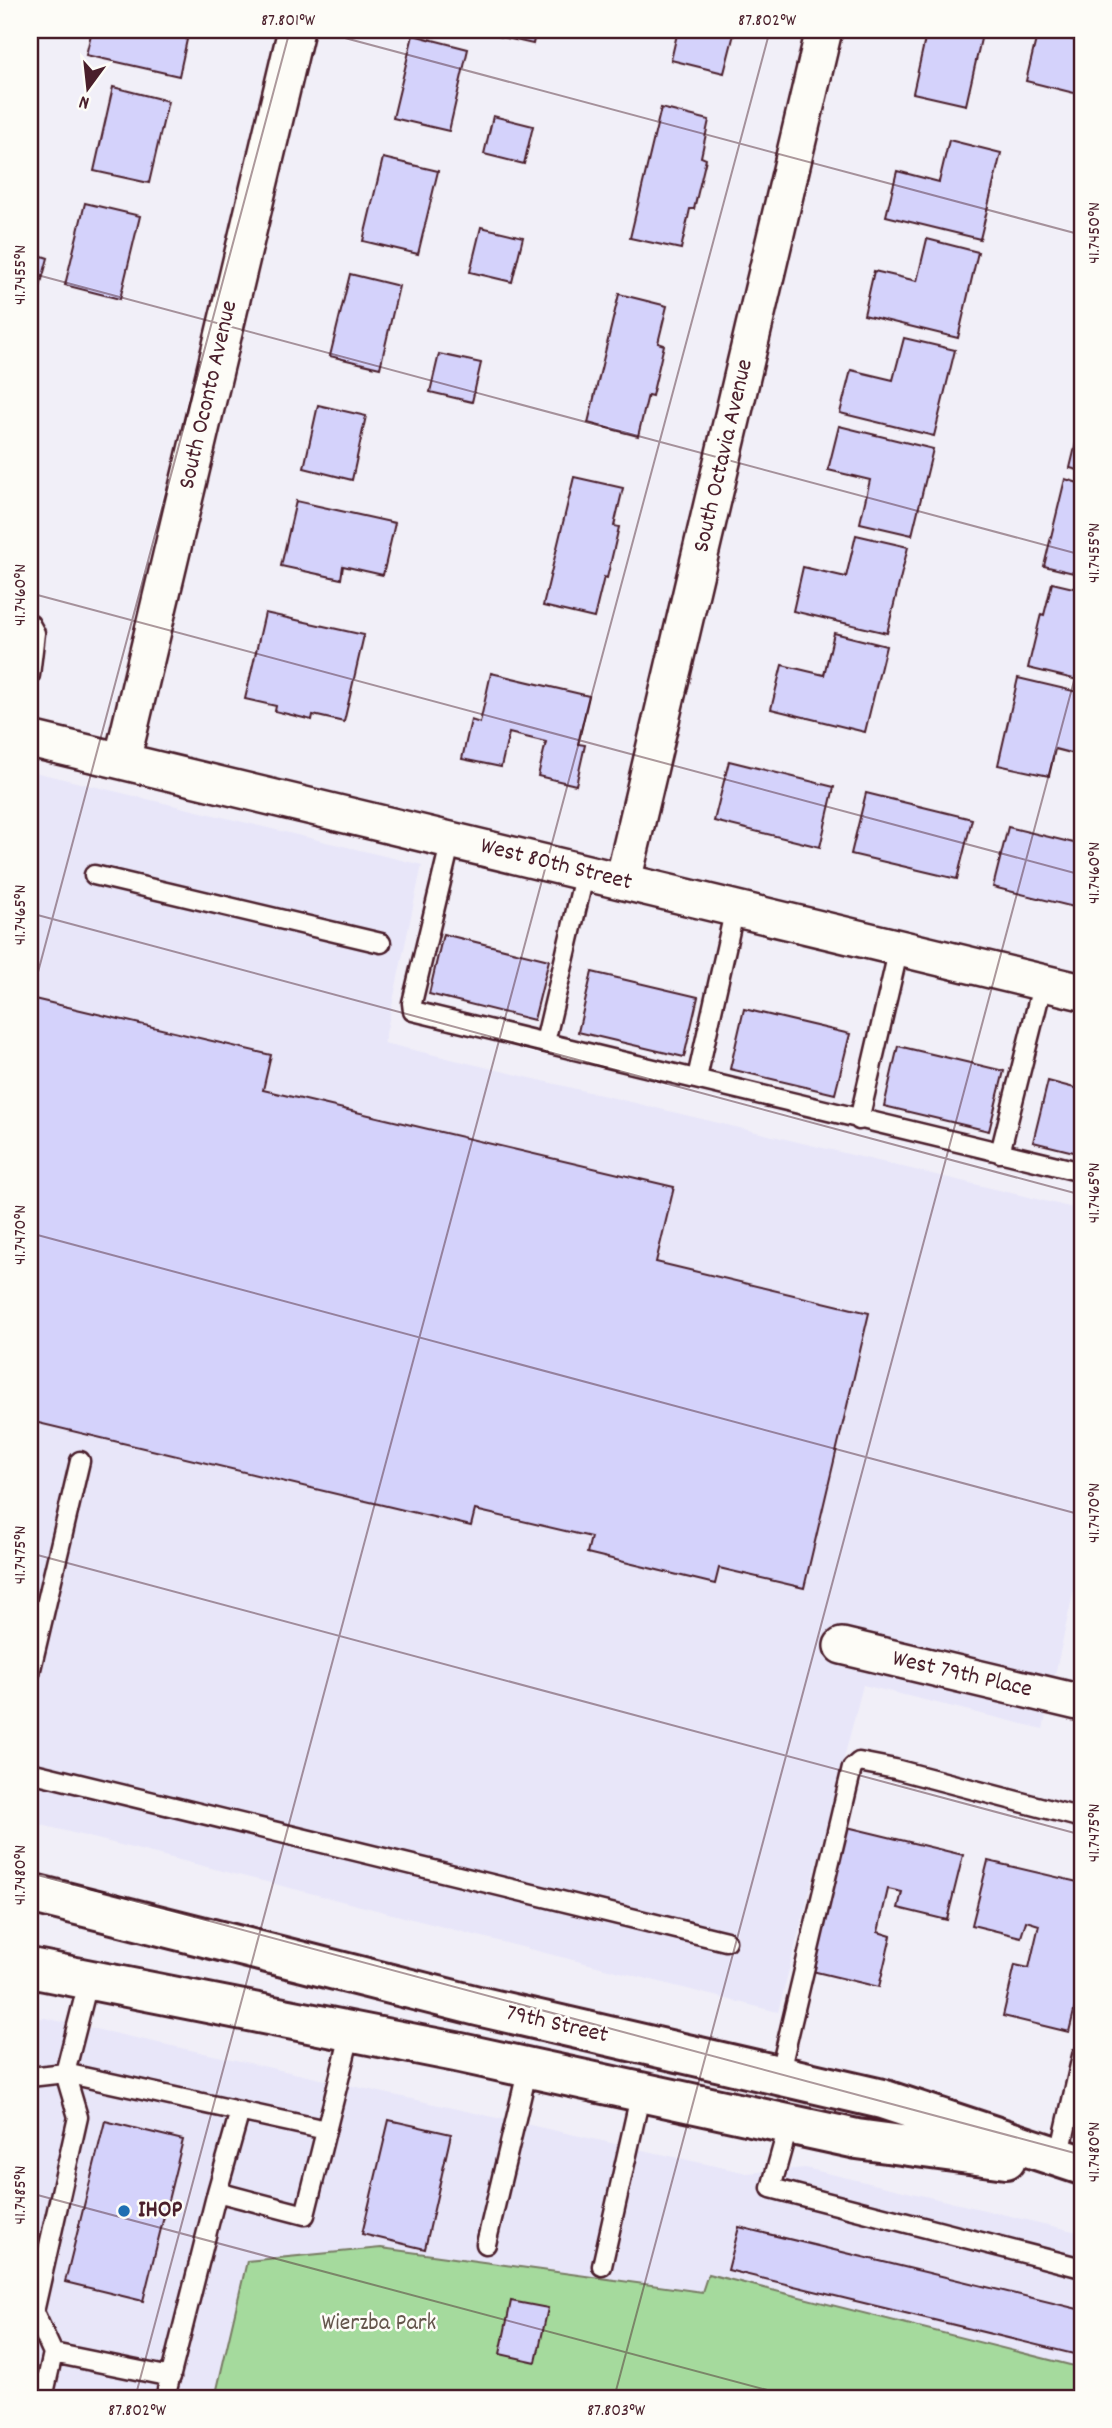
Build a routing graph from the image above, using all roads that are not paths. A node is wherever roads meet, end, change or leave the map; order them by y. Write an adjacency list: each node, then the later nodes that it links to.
1 (296, 30): 6 (street, South Oconto Avenue)
2 (824, 30): 10 (street, South Octavia Avenue)
3 (30, 624): 4 (lane)
4 (30, 675)
5 (30, 739): 6 (street, West 80th Street)
6 (122, 761): 7 (street, West 80th Street)
7 (451, 840): 8 (street, West 80th Street); 16 (lane)
8 (585, 873): 10 (street, West 80th Street); 16 (lane)
9 (94, 875): 12 (lane)
10 (623, 881): 11 (street, West 80th Street)
11 (735, 908): 13 (street, West 80th Street); 17 (lane)
12 (381, 943)
13 (899, 948): 14 (street, West 80th Street); 18 (lane)
14 (1043, 982): 15 (street, West 80th Street); 19 (lane)
15 (1082, 992)
16 (545, 1042): 17 (lane)
17 (697, 1078): 18 (lane)
18 (859, 1120): 19 (lane)
19 (1000, 1153): 20 (lane)
20 (1082, 1172)
21 (80, 1461): 23 (lane)
22 (842, 1646): 24 (street, West 79th Place)
23 (30, 1673)
24 (1082, 1703)
25 (30, 1772): 28 (lane)
26 (1082, 1818): 35 (lane)
27 (30, 1893): 35 (main road, 79th Street)
28 (726, 1941)
29 (30, 1968): 30 (main road, 79th Street)
30 (89, 1979): 31 (main road, 79th Street); 34 (lane)
31 (351, 2031): 33 (main road, 79th Street); 40 (lane)
32 (1082, 2056): 41 (lane)
33 (528, 2068): 37 (main road, 79th Street); 43 (lane)
34 (65, 2073): 36 (lane); 38 (lane); 46 (lane)
35 (779, 2076): 41 (main road, 79th Street)
36 (30, 2077)
37 (640, 2092): 39 (main road, 79th Street); 44 (lane)
38 (240, 2111): 40 (lane); 42 (lane)
39 (789, 2124): 41 (main road, 79th Street); 45 (lane)
40 (326, 2130): 42 (lane)
41 (1074, 2164)
42 (217, 2192): 47 (lane)
43 (486, 2245)
44 (603, 2266)
45 (1082, 2268)
46 (53, 2353): 47 (lane); 48 (lane)
47 (171, 2377): 49 (lane)
48 (43, 2398)
49 (165, 2398)

